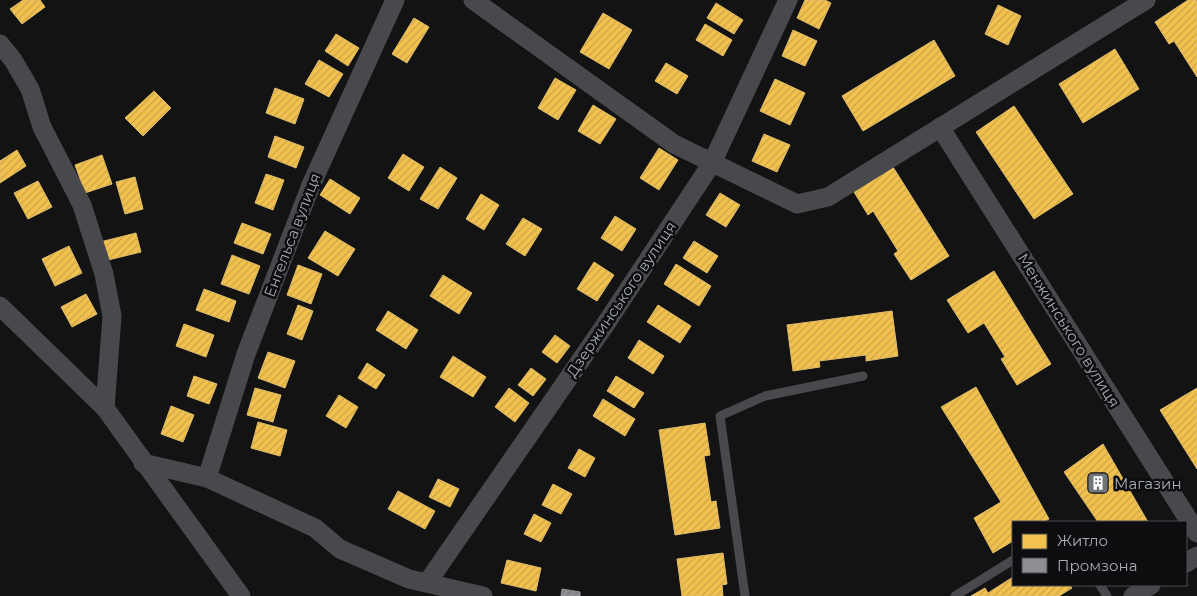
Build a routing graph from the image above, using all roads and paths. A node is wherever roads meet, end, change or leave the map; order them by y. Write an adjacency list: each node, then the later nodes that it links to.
1 (395, 0): 12 (street, Енгельса вулиця)
2 (473, 0): 7 (street)
3 (788, 0): 7 (street, Дзержинського вулиця)
4 (1146, 0): 6 (street)
5 (0, 44): 10 (street)
6 (940, 127): 7 (street); 13 (street, Менжинського вулиця)
7 (712, 163): 15 (street, Дзержинського вулиця)
8 (3, 314): 10 (street)
9 (864, 376): 19 (lane)
10 (105, 408): 11 (street)
11 (143, 463): 12 (street); 17 (street)
12 (208, 478): 15 (street)
13 (1197, 533)
14 (1012, 561): 20 (lane)
15 (427, 583): 18 (street)
16 (1149, 586): 21 (street)
17 (241, 596)
18 (483, 596)
19 (744, 596)
20 (955, 596)
21 (1133, 596)

